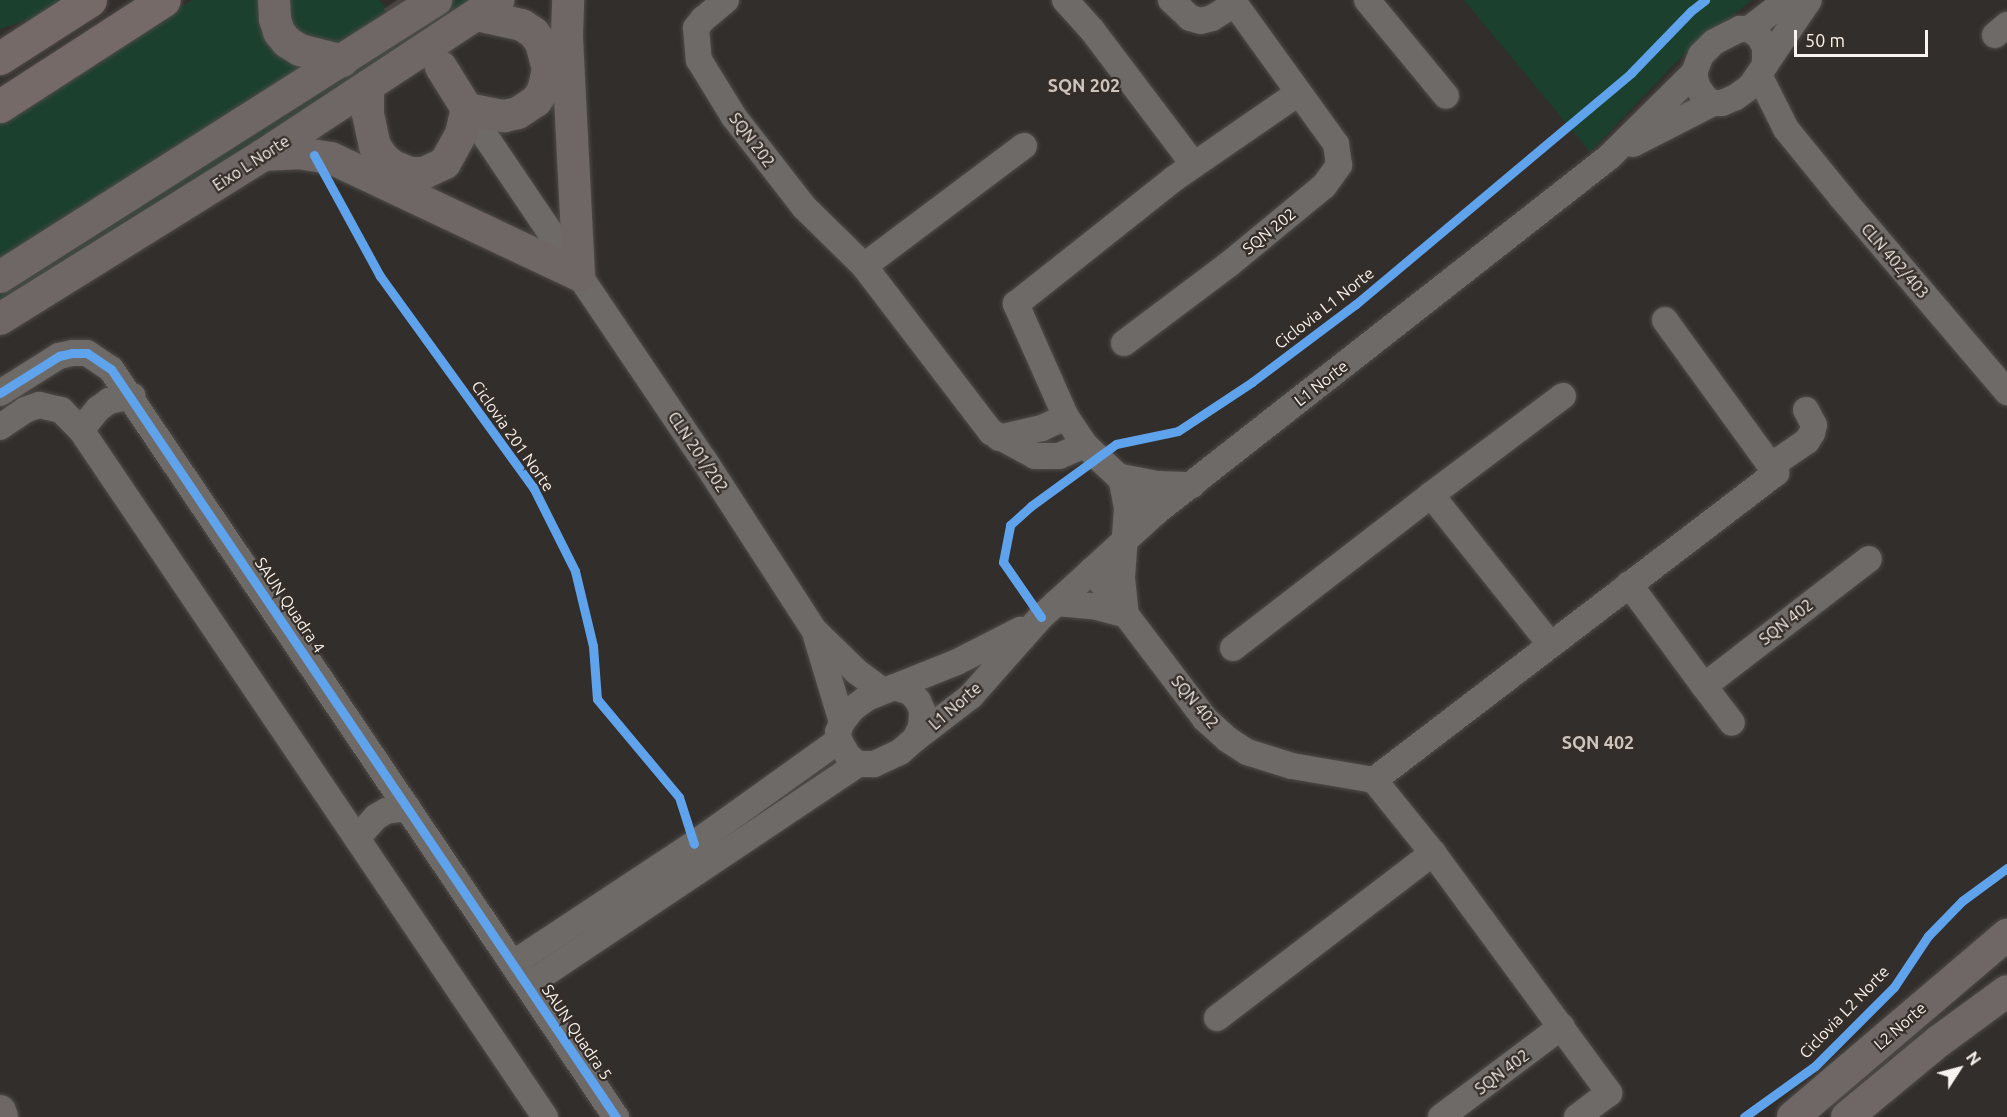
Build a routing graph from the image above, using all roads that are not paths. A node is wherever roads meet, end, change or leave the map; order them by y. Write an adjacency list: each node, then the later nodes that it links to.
1 (90, 0): 15 (highway)
2 (164, 0): 24 (highway)
3 (274, 0): 16 (main road)
4 (436, 0): 16 (main road)
5 (568, 0): 32 (main road)
6 (726, 0): 31 (street, SQN 202)
7 (1065, 0): 30 (street)
8 (1171, 0): 12 (street, SQN 202)
9 (1367, 0): 22 (street)
10 (1787, 0): 14 (street)
11 (1809, 0): 18 (street)
12 (1233, 2): 21 (street, SQN 202)
13 (487, 7): 20 (main road, Eixo L Norte); 25 (main road)
14 (1749, 29): 18 (street); 19 (street)
15 (0, 58)
16 (343, 61): 33 (main road)
17 (441, 67): 25 (main road)
18 (1762, 70): 23 (street); 26 (street, CLN 402/403)
19 (1694, 73): 23 (street); 29 (street, L1 Norte)
20 (368, 86): 25 (main road); 28 (main road, Eixo L Norte)
21 (1298, 93): 30 (street); 36 (street, SQN 202)
22 (1446, 96)
23 (1724, 100): 26 (street, CLN 402/403); 29 (street, L1 Norte)
24 (1, 107)
25 (468, 110): 32 (street, CLN 201/202)
26 (1786, 129): 37 (street, CLN 402/403)
27 (1024, 146): 31 (street)
28 (263, 155): 32 (main road); 34 (main road, Eixo L Norte)
29 (1609, 157): 49 (street, L1 Norte)
30 (1194, 165): 42 (street)
31 (864, 266): 45 (street, SQN 202)
32 (579, 275): 58 (street, CLN 201/202)
33 (0, 277)
34 (0, 319)
35 (1665, 320): 47 (street)
36 (1124, 343)
37 (2007, 392)
38 (0, 393): 39 (street, SAUN Quadra 4)
39 (132, 396): 44 (street); 68 (street, SAUN Quadra 4)
40 (1563, 396): 50 (street)
41 (1806, 410): 47 (street)
42 (1066, 417): 45 (street); 46 (street)
43 (0, 427): 44 (street)
44 (81, 430): 69 (street)
45 (999, 438): 46 (street, SQN 202)
46 (1085, 445): 48 (street)
47 (1772, 465): 55 (street)
48 (1121, 477): 49 (street); 51 (street); 52 (street)
49 (1192, 484): 51 (street, L1 Norte)
50 (1431, 495): 59 (street); 60 (street)
51 (1156, 512): 52 (street, L1 Norte)
52 (1124, 542): 54 (street, L1 Norte); 57 (street)
53 (1869, 559): 61 (street, SQN 402)
54 (1092, 570): 56 (street, L1 Norte); 57 (street, SQN 402)
55 (1629, 584): 59 (street); 61 (street)
56 (1048, 610): 57 (street); 62 (street, L1 Norte); 65 (street, L1 Norte)
57 (1126, 615): 67 (street, SQN 402)
58 (814, 630): 62 (street, CLN 201/202); 64 (street, CLN 201/202)
59 (1550, 644): 67 (street)
60 (1233, 648)
61 (1704, 686): 63 (street)
62 (888, 689): 64 (street); 65 (street)
63 (1732, 723)
64 (840, 731): 66 (street); 72 (street)
65 (915, 739): 66 (street)
66 (858, 764): 73 (street, SAUN Quadra 5)
67 (1374, 780): 70 (street)
68 (408, 808): 69 (street); 72 (street, SAUN Quadra 4)
69 (357, 838): 79 (street)
70 (1433, 853): 75 (street); 76 (street)
71 (2007, 935): 83 (main road, L2 Norte)
72 (514, 963): 73 (street, SAUN Quadra 5)
73 (528, 985): 80 (street, SAUN Quadra 5)
74 (2007, 991): 84 (main road)
75 (1217, 1018)
76 (1562, 1026): 81 (street, SQN 402); 82 (street)
77 (0, 1111): 78 (main road)
78 (2, 1117)
79 (545, 1117)
80 (616, 1117)
81 (1441, 1117)
82 (1577, 1117)
83 (1794, 1117)
84 (1847, 1117)

